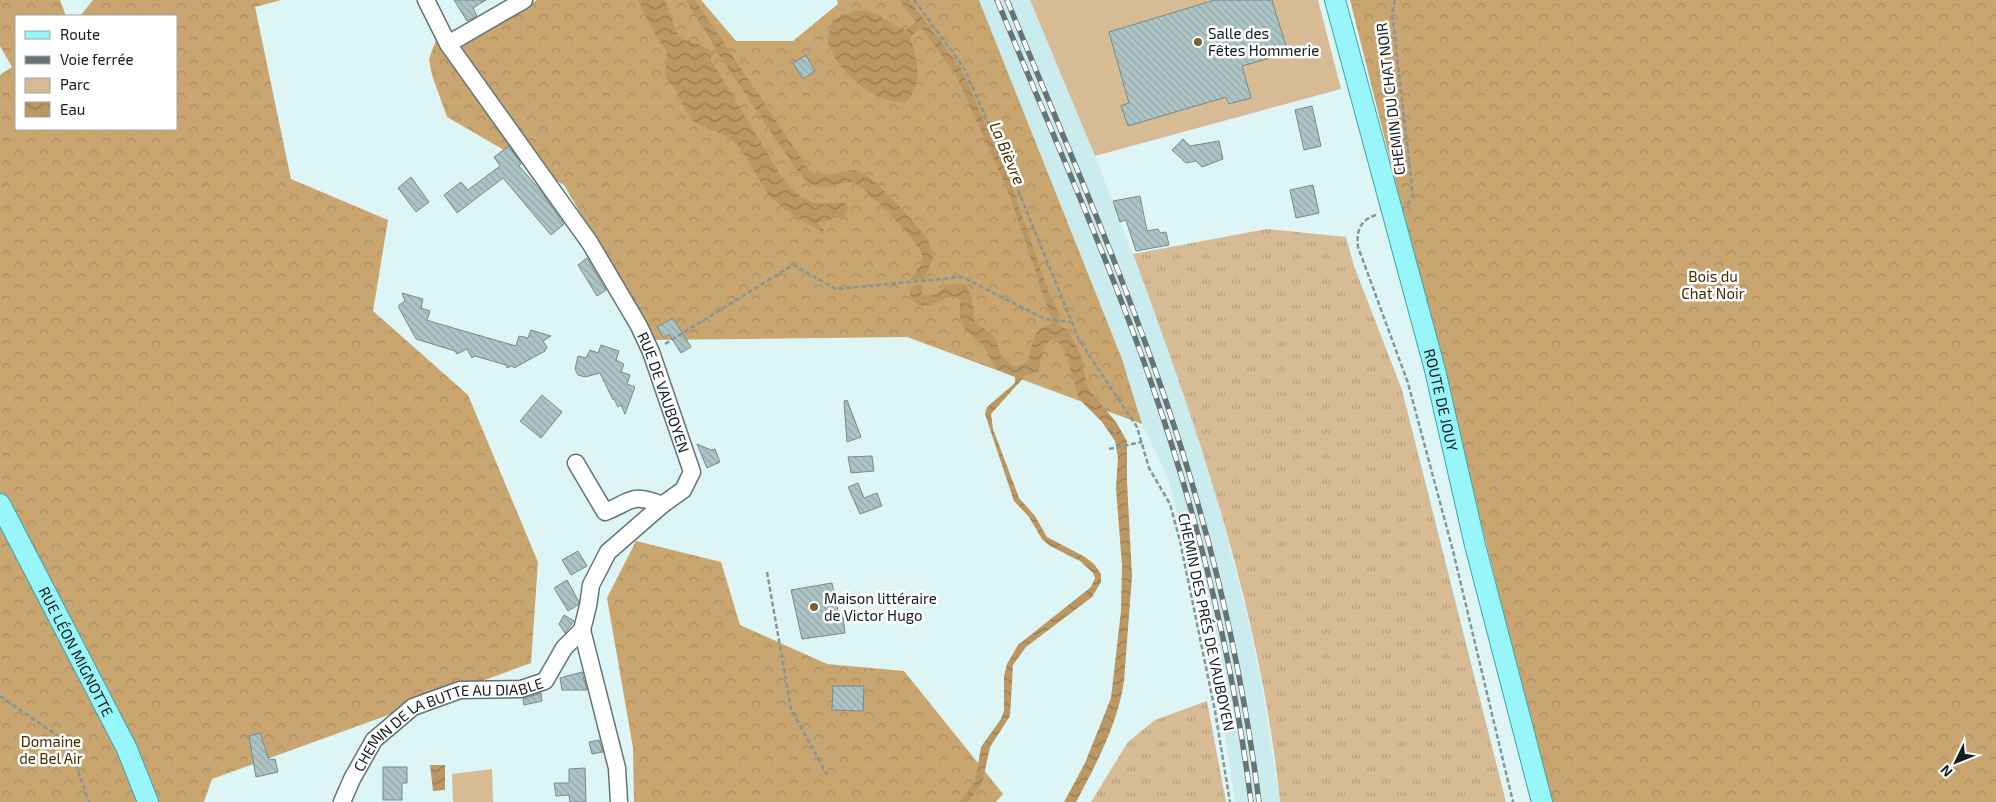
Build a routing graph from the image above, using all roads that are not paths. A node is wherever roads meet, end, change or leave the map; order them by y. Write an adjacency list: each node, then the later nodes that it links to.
1 (426, 0): 4 (street, RUE DE VAUBOYEN)
2 (524, 0): 4 (street)
3 (1335, 0): 12 (main road, ROUTE DE JOUY)
4 (448, 44): 7 (street, RUE DE VAUBOYEN)
5 (576, 463): 7 (street)
6 (0, 504): 9 (main road, RUE LÉON MIGNOTTE)
7 (662, 505): 8 (street, RUE DE VAUBOYEN)
8 (582, 630): 10 (street, CHEMIN DE LA BUTTE AU DIABLE); 11 (street, RUE DE VAUBOYEN)
9 (148, 802)
10 (342, 802)
11 (619, 802)
12 (1542, 802)

